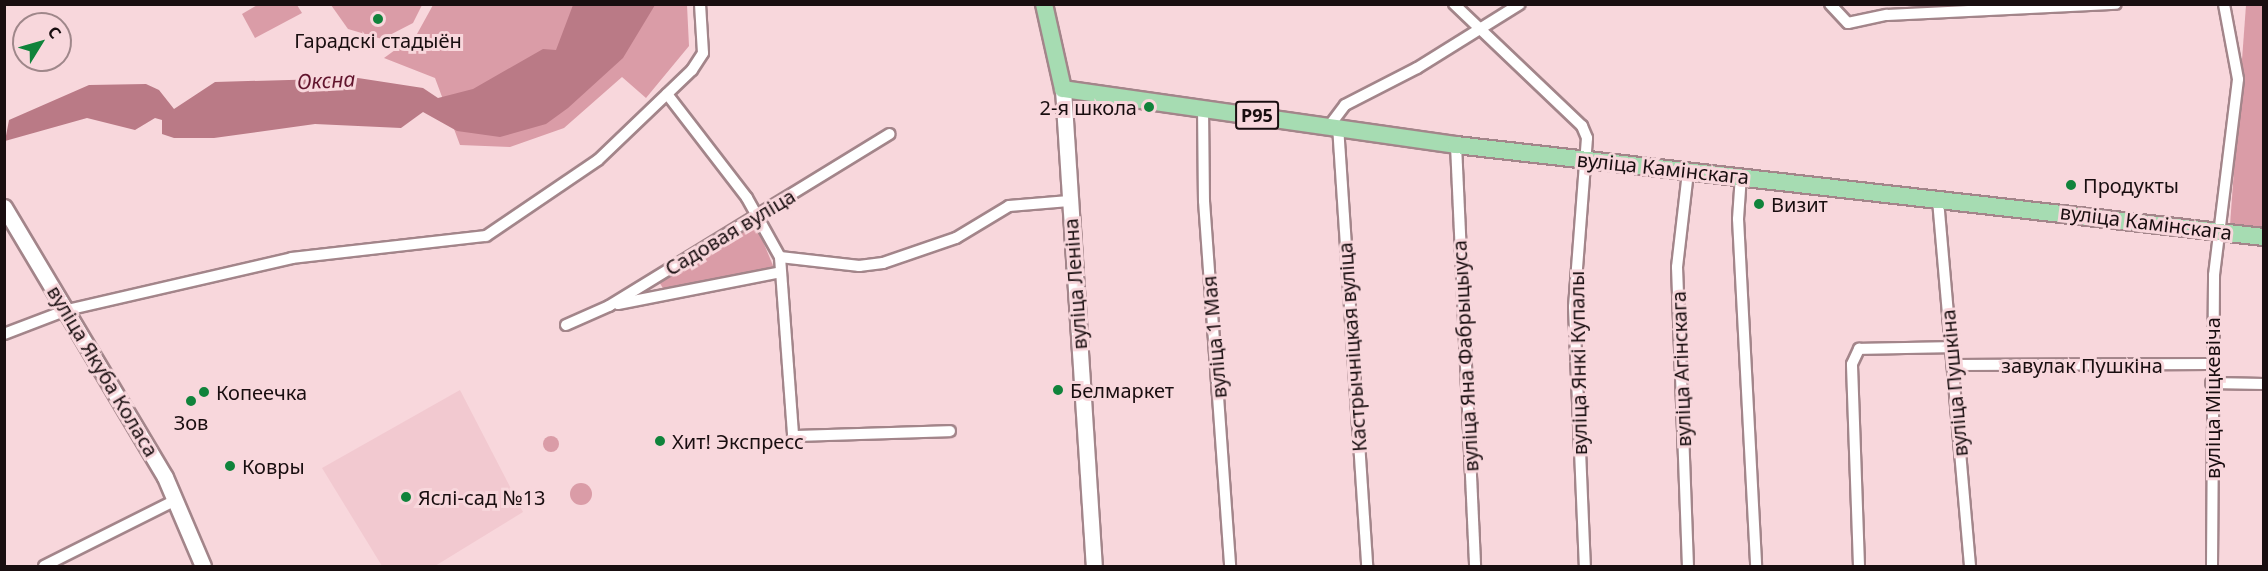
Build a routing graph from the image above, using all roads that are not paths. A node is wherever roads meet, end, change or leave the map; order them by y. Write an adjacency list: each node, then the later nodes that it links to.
1 (700, 4): 12 (street)
2 (1044, 4): 11 (main road, вуліца Леніна)
3 (1454, 4): 10 (street, вуліца Янкі Купалы)
4 (1520, 4): 10 (street)
5 (1830, 4): 9 (street)
6 (2116, 4): 8 (street)
7 (2224, 4): 24 (street, вуліца Міцкевіча)
8 (2036, 7): 9 (street)
9 (1887, 10)
10 (1478, 31): 14 (street); 17 (street, вуліца Янкі Купалы)
11 (1063, 88): 13 (main road, вуліца Камінскага / Р95); 21 (main road, вуліца Леніна)
12 (668, 94): 23 (street); 29 (street)
13 (1203, 107): 14 (main road, вуліца Камінскага / Р95); 44 (street, вуліца 1 Мая)
14 (1334, 126): 16 (main road, вуліца Камінскага / Р95); 45 (street, Кастрычніцкая вуліца)
15 (890, 134): 23 (street, Садовая вуліца)
16 (1456, 146): 17 (main road, вуліца Камінскага / Р95); 46 (street, вуліца Яна Фабрыцыуса)
17 (1587, 160): 18 (main road, вуліца Камінскага / Р95); 47 (street, вуліца Янкі Купалы)
18 (1688, 172): 19 (main road, вуліца Камінскага / Р95); 48 (street, вуліца Агінскага)
19 (1741, 176): 20 (main road, вуліца Камінскага / Р95); 49 (street)
20 (1938, 200): 24 (main road, вуліца Камінскага / Р95); 32 (street, вуліца Пушкіна)
21 (1069, 201): 26 (street); 43 (main road, вуліца Леніна)
22 (4, 207): 29 (main road, вуліца Якуба Коласа)
23 (757, 216): 26 (street); 28 (street, Садовая вуліца)
24 (2218, 230): 25 (main road, вуліца Камінскага / Р95); 33 (street, вуліца Міцкевіча)
25 (2264, 237)
26 (780, 257): 27 (street)
27 (781, 272): 28 (street); 37 (street)
28 (609, 306): 30 (street, Садовая вуліца)
29 (67, 310): 31 (street); 38 (main road, вуліца Якуба Коласа)
30 (566, 325)
31 (4, 334)
32 (1952, 347): 34 (street, вуліца Пушкіна); 50 (street)
33 (2211, 364): 34 (street, завулак Пушкіна); 35 (street, вуліца Міцкевіча)
34 (1954, 365): 51 (street, вуліца Пушкіна)
35 (2211, 383): 36 (street); 52 (street, вуліца Міцкевіча)
36 (2264, 384)
37 (950, 431)
38 (177, 500): 39 (main road, вуліца Якуба Коласа); 40 (street)
39 (194, 538): 41 (main road, вуліца Якуба Коласа); 42 (main road, вуліца Якуба Коласа)
40 (44, 567)
41 (203, 567)
42 (210, 567)
43 (1094, 567)
44 (1230, 567)
45 (1367, 567)
46 (1475, 567)
47 (1585, 567)
48 (1688, 567)
49 (1756, 567)
50 (1859, 567)
51 (1970, 567)
52 (2212, 567)

